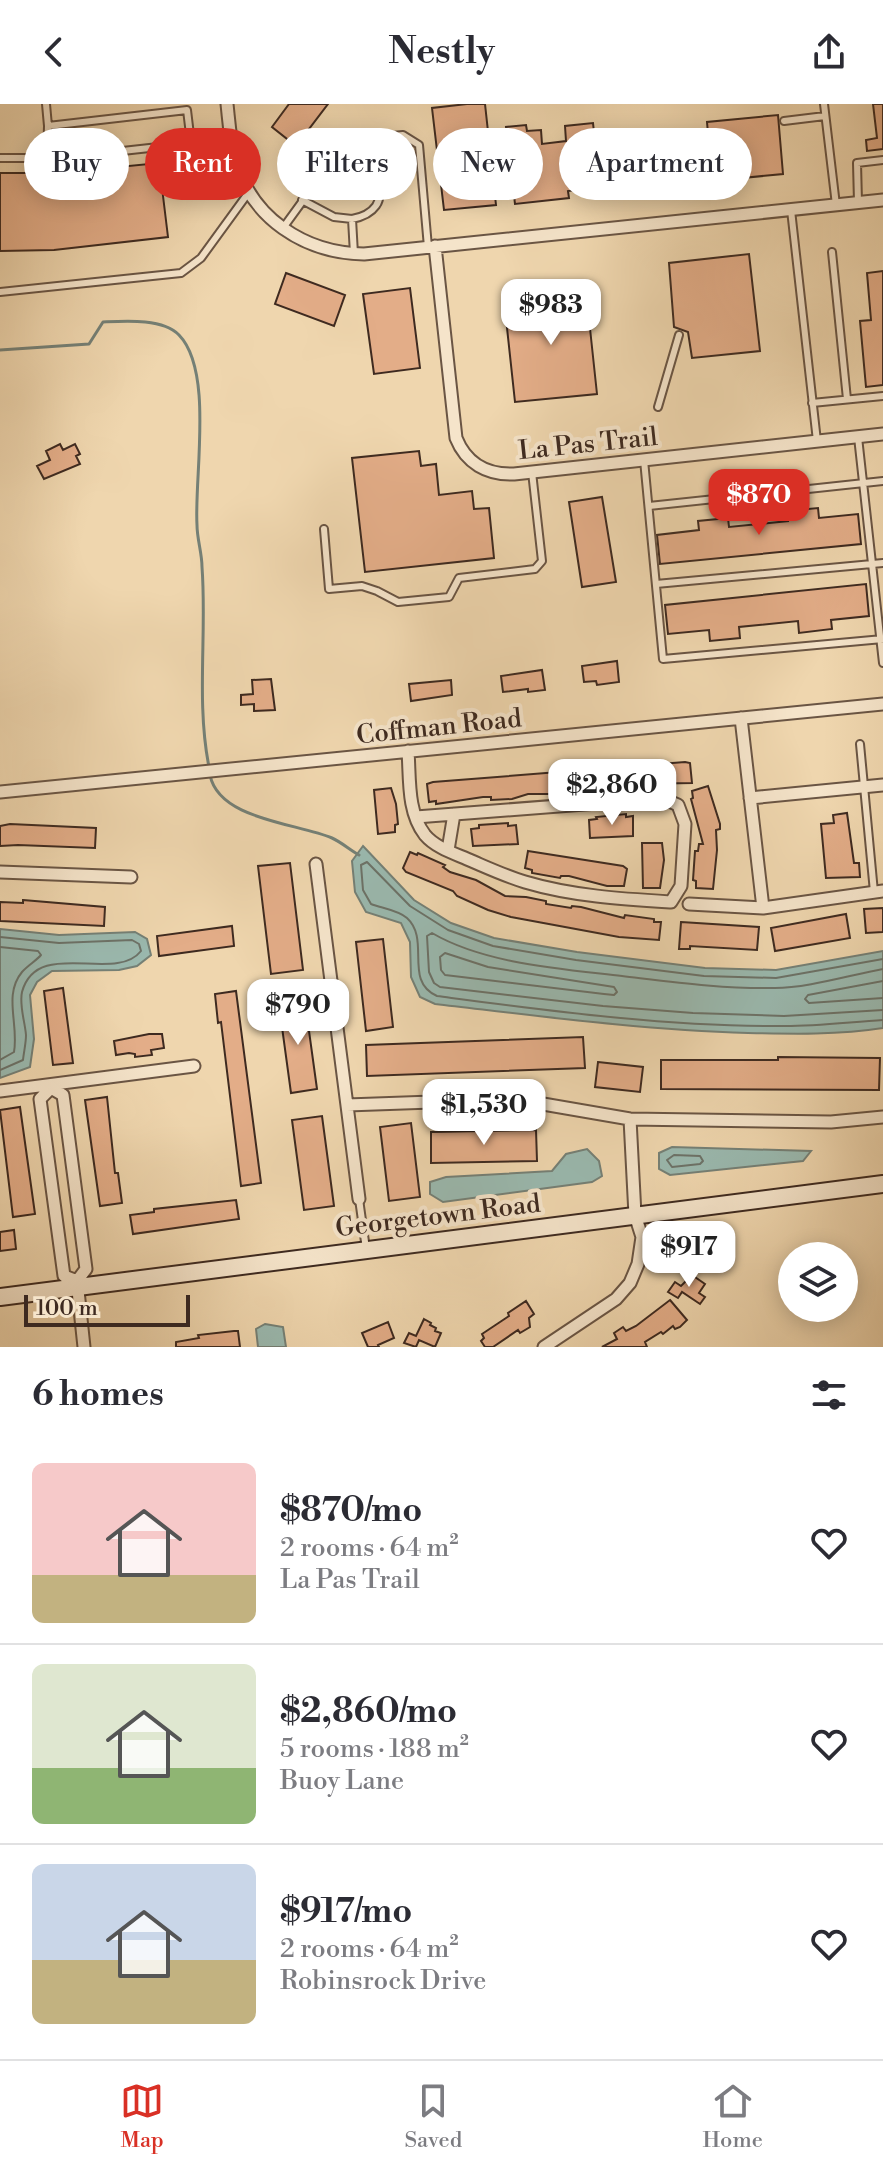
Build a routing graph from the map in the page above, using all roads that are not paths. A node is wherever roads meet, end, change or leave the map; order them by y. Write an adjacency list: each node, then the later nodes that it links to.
1 (46, 104): 6 (lane)
2 (227, 104): 8 (street)
3 (824, 104): 4 (lane)
4 (825, 116): 5 (lane); 19 (lane)
5 (784, 121)
6 (48, 126): 7 (lane)
7 (189, 128)
8 (230, 128)
9 (417, 144): 23 (lane)
10 (0, 158): 11 (lane)
11 (24, 158)
12 (883, 160): 18 (lane)
13 (243, 200): 26 (lane)
14 (255, 200): 22 (street)
15 (302, 200): 21 (lane); 22 (lane)
16 (379, 200): 21 (lane)
17 (883, 200): 18 (street)
18 (858, 202): 19 (street)
19 (836, 205): 20 (street)
20 (791, 209): 23 (street); 30 (lane)
21 (352, 219): 25 (lane)
22 (283, 228): 25 (street)
23 (432, 246): 25 (street); 36 (street, La Pas Trail)
24 (832, 252): 29 (lane)
25 (354, 254)
26 (0, 292)
27 (679, 335): 31 (lane)
28 (883, 396): 29 (lane)
29 (847, 399): 30 (lane)
30 (812, 403): 34 (lane)
31 (658, 407)
32 (883, 434): 33 (street, La Pas Trail)
33 (858, 437): 34 (street, La Pas Trail); 38 (lane)
34 (817, 441): 35 (street, La Pas Trail)
35 (644, 460): 36 (street, La Pas Trail); 39 (lane)
36 (532, 472): 40 (lane)
37 (883, 481): 38 (lane)
38 (863, 483): 39 (lane); 42 (lane)
39 (649, 506): 43 (lane)
40 (324, 529)
41 (883, 563): 42 (lane)
42 (872, 564): 43 (lane); 44 (lane)
43 (656, 584): 44 (lane)
44 (882, 639): 45 (lane)
45 (883, 663)
46 (883, 704): 47 (street, Coffman Road)
47 (741, 718): 49 (street, Coffman Road); 53 (street)
48 (860, 744): 51 (lane)
49 (408, 751): 52 (street, Coffman Road); 55 (street)
50 (883, 785): 51 (street)
51 (865, 787): 53 (street); 60 (lane)
52 (0, 792)
53 (750, 798): 62 (street)
54 (454, 814): 55 (street); 56 (street); 56 (street)
55 (416, 817): 56 (street)
56 (448, 850)
57 (316, 864): 66 (street)
58 (0, 872): 59 (street)
59 (131, 877)
60 (878, 892): 62 (street)
61 (689, 904): 62 (street)
62 (763, 908)
63 (194, 1066): 64 (street)
64 (51, 1086): 65 (street); 73 (street); 73 (street)
65 (0, 1091)
66 (347, 1105): 68 (street); 70 (street)
67 (883, 1117): 68 (street)
68 (630, 1119): 71 (street)
69 (883, 1184): 71 (main road, Georgetown Road)
70 (359, 1199): 72 (lane)
71 (635, 1215): 72 (main road, Georgetown Road); 76 (street)
72 (366, 1249): 73 (main road, Georgetown Road)
73 (77, 1284): 74 (main road, Georgetown Road); 75 (street)
74 (0, 1297)
75 (84, 1347)
76 (544, 1347)

